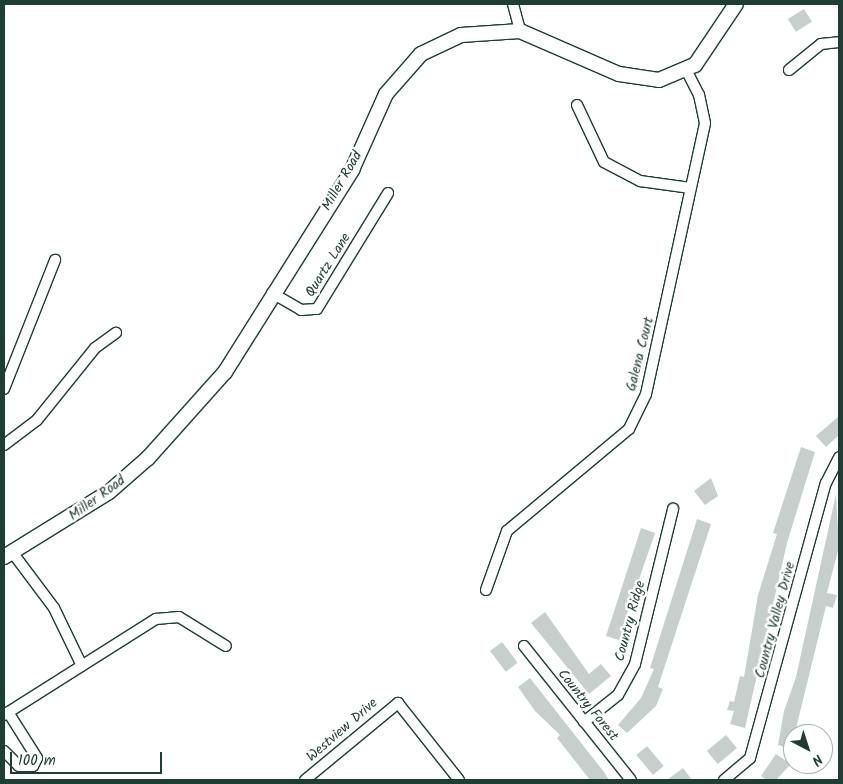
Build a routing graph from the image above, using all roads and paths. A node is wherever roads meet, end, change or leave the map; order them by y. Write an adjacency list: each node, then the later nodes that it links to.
1 (512, 4): 3 (street)
2 (736, 4): 5 (street, Miller Road)
3 (520, 31): 5 (street, Miller Road); 11 (street, Miller Road)
4 (839, 42): 6 (street)
5 (686, 69): 8 (street, Galena Court)
6 (789, 70)
7 (577, 105): 8 (street)
8 (691, 188): 18 (street, Galena Court)
9 (388, 193): 11 (street, Quartz Lane)
10 (55, 260): 13 (street)
11 (272, 293): 17 (street, Miller Road)
12 (116, 333): 14 (street)
13 (4, 389)
14 (4, 445)
15 (839, 456): 28 (street, Country Valley Drive)
16 (673, 509): 23 (street, Country Ridge)
17 (8, 555): 21 (street)
18 (486, 590)
19 (226, 646): 21 (street)
20 (524, 646): 23 (street, Country Forest)
21 (82, 666): 22 (street)
22 (6, 713): 24 (street)
23 (584, 722): 27 (street, Country Forest)
24 (4, 751)
25 (304, 780): 26 (street, Westview Drive)
26 (459, 780)
27 (630, 780)
28 (724, 780)

